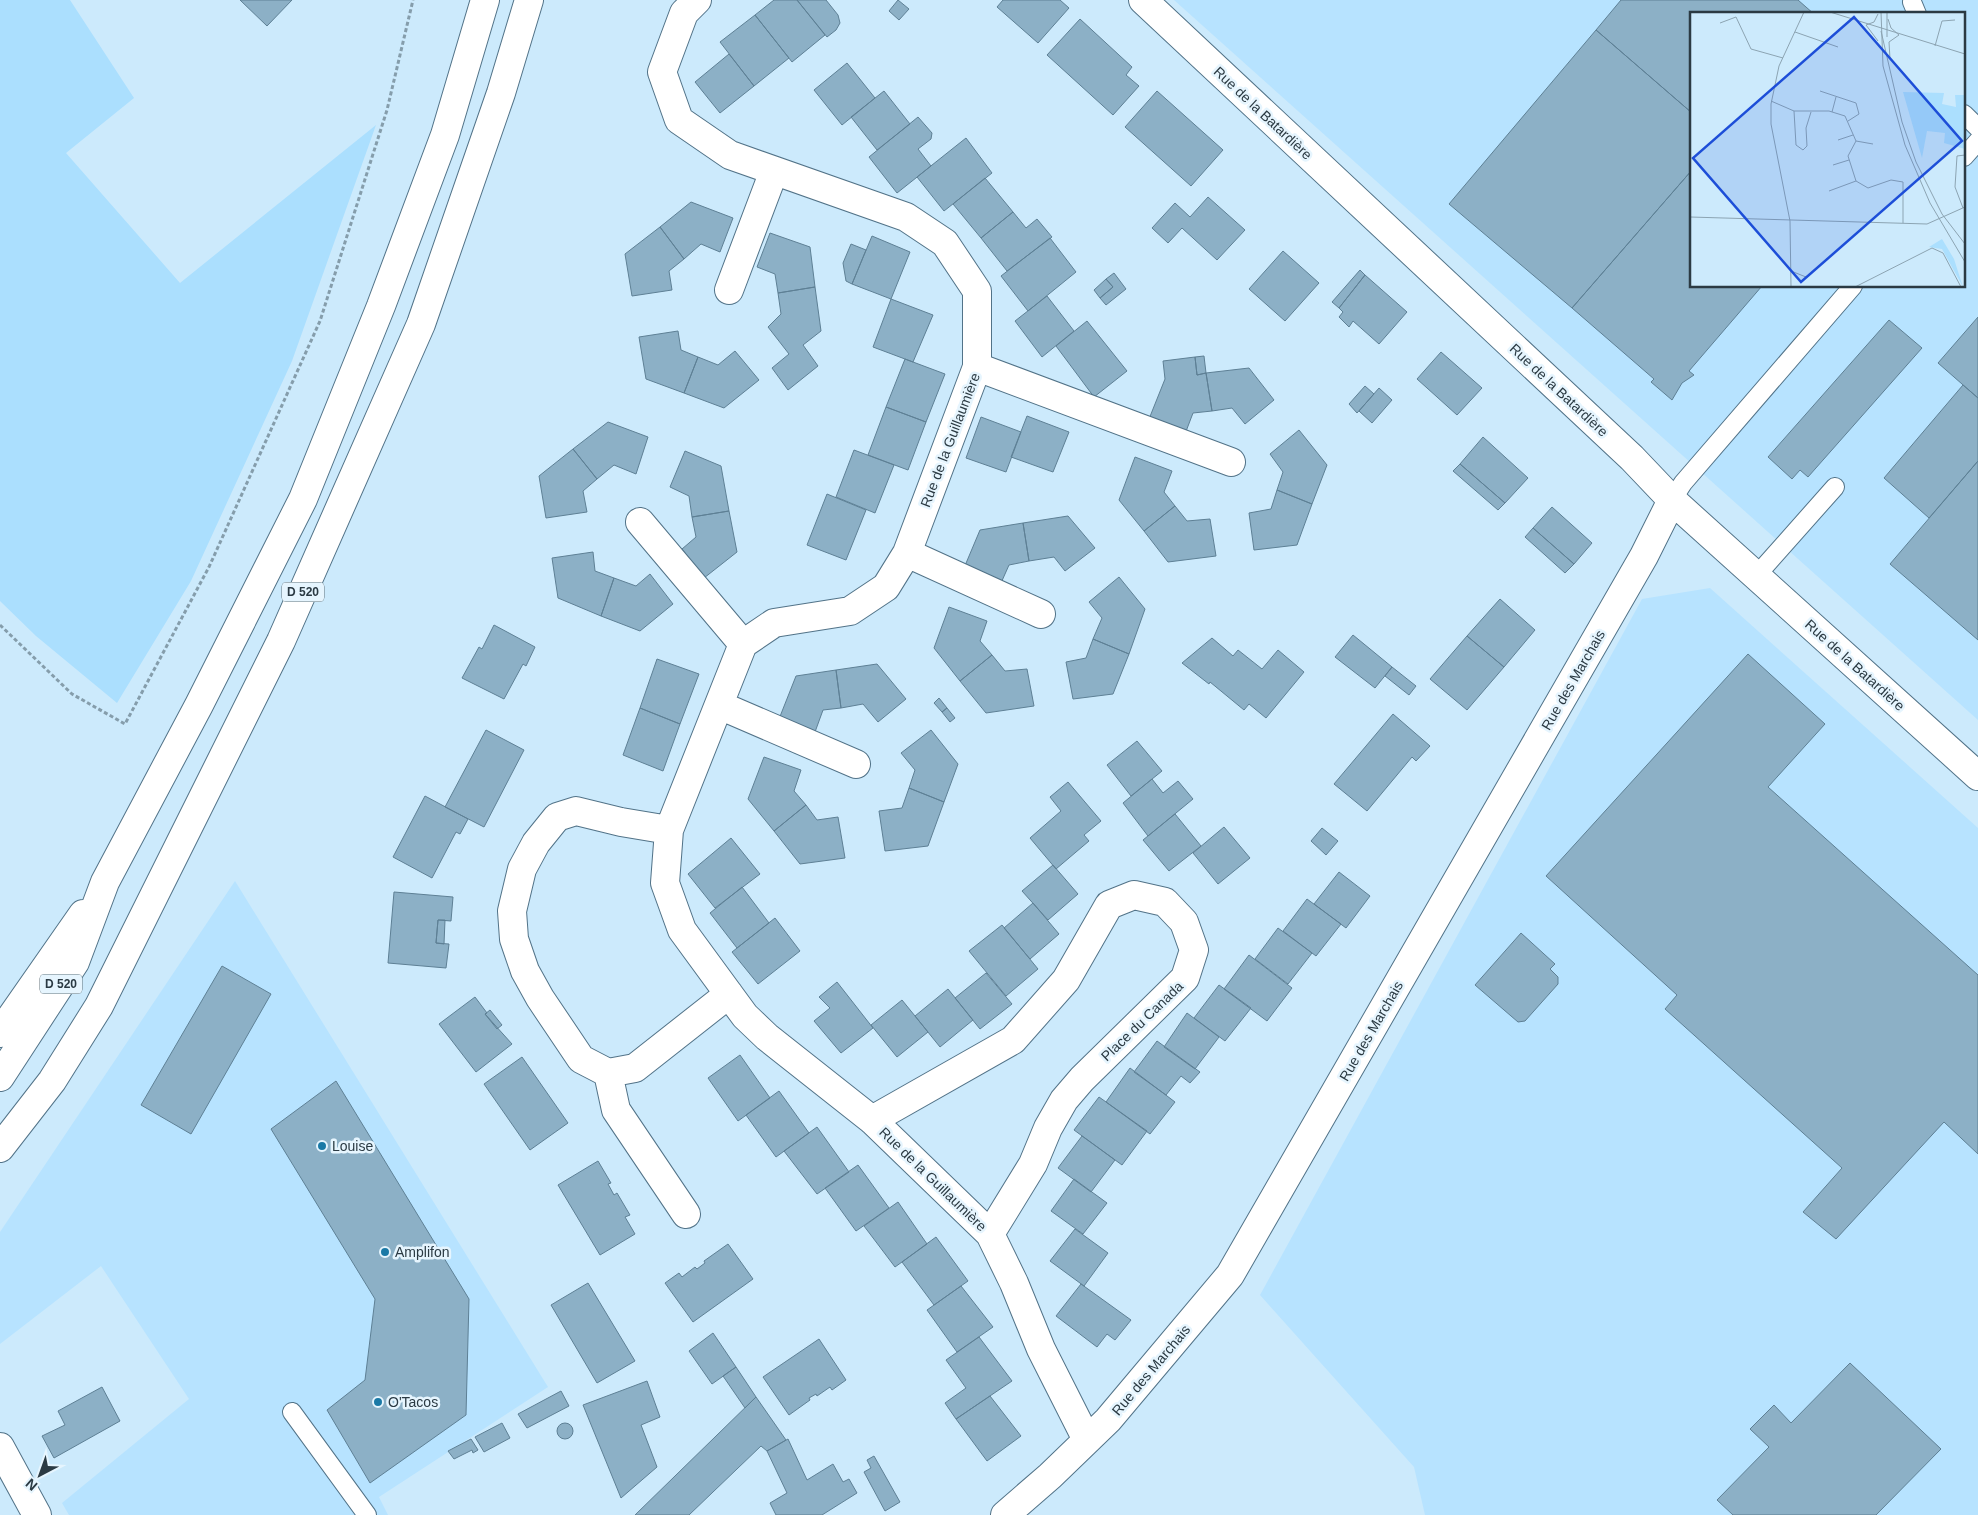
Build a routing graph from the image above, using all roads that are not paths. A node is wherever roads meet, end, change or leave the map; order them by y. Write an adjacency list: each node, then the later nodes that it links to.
1 (485, 0): 25 (street, D 520)
2 (529, 0): 31 (street, D 520)
3 (697, 0): 9 (street, Rue de la Guillaumière)
4 (1142, 0): 15 (street, Rue de la Batardière)
5 (1966, 116): 6 (lane)
6 (1978, 128)
7 (1978, 141): 8 (lane)
8 (1966, 155)
9 (774, 171): 11 (street); 12 (street, Rue de la Guillaumière)
10 (1851, 288): 15 (lane)
11 (729, 290)
12 (977, 367): 13 (street); 17 (street, Rue de la Guillaumière)
13 (1231, 462)
14 (1835, 487): 18 (lane)
15 (1672, 500): 18 (street, Rue de la Batardière); 38 (street, Rue des Marchais)
16 (640, 522): 20 (street)
17 (907, 553): 19 (street); 20 (street, Rue de la Guillaumière)
18 (1756, 576): 23 (street, Rue de la Batardière)
19 (1040, 614)
20 (743, 644): 21 (street, Rue de la Guillaumière)
21 (719, 705): 22 (street); 24 (street, Rue de la Guillaumière)
22 (856, 764)
23 (1978, 776)
24 (669, 830): 26 (street, Rue de la Guillaumière); 29 (street)
25 (105, 882): 27 (street); 28 (street, D 520); 30 (street, D 520)
26 (729, 994): 29 (street); 32 (street, Rue de la Guillaumière)
27 (0, 1018)
28 (0, 1033)
29 (608, 1073): 35 (street)
30 (0, 1077)
31 (52, 1080): 33 (street, D 520); 34 (street, D 520)
32 (872, 1120): 36 (street, Rue de la Guillaumière); 36 (street, Place du Canada)
33 (0, 1148)
34 (0, 1167)
35 (686, 1214)
36 (990, 1234): 38 (street, Rue de la Guillaumière)
37 (292, 1412): 41 (lane)
38 (1087, 1440): 42 (street, Rue des Marchais)
39 (0, 1447): 40 (street)
40 (37, 1515)
41 (367, 1515)
42 (1005, 1515)

